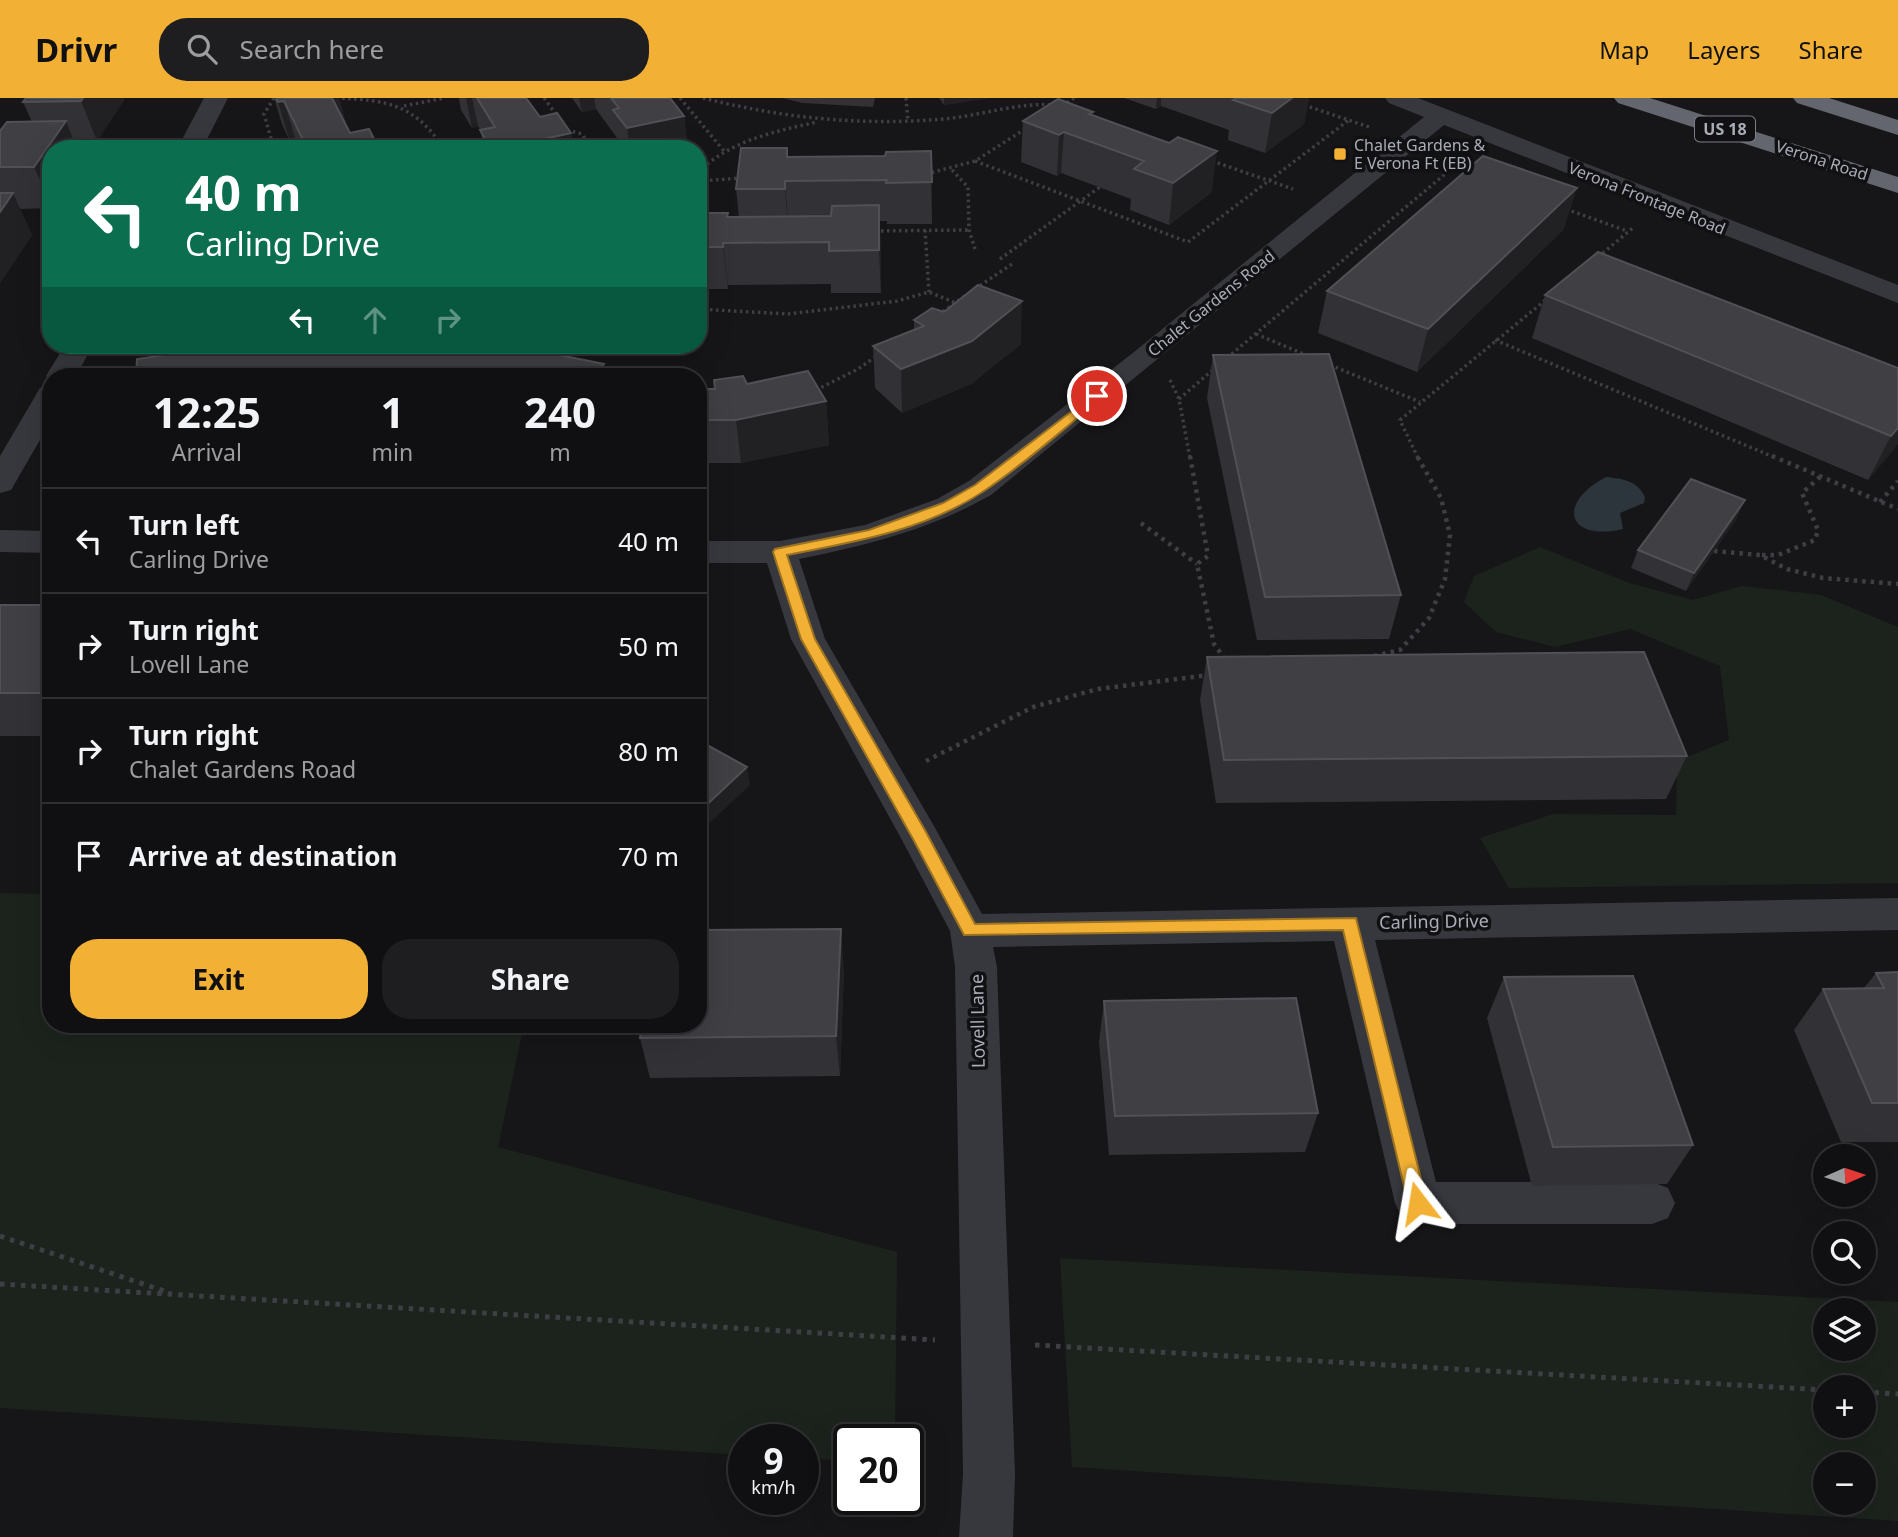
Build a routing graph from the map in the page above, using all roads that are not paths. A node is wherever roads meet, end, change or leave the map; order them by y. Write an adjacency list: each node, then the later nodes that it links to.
1 (216, 98): 7 (street)
2 (1396, 98): 5 (street, Verona Frontage Road)
3 (1626, 98): 8 (highway, Verona Road / US 18)
4 (1805, 98): 6 (highway)
5 (1440, 116): 9 (street, Verona Frontage Road); 15 (street, Chalet Gardens Road)
6 (1898, 128)
7 (194, 140)
8 (1898, 185)
9 (1898, 295)
10 (42, 410): 11 (street)
11 (0, 483)
12 (0, 541): 13 (street)
13 (42, 542)
14 (707, 552): 15 (street, Chalet Gardens Road)
15 (780, 552): 18 (street, Lovell Lane)
16 (1898, 914): 17 (street, Carling Drive)
17 (1350, 923): 18 (street, Carling Drive); 19 (street)
18 (970, 931): 20 (street, Lovell Lane)
19 (1652, 1203)
20 (986, 1537)

